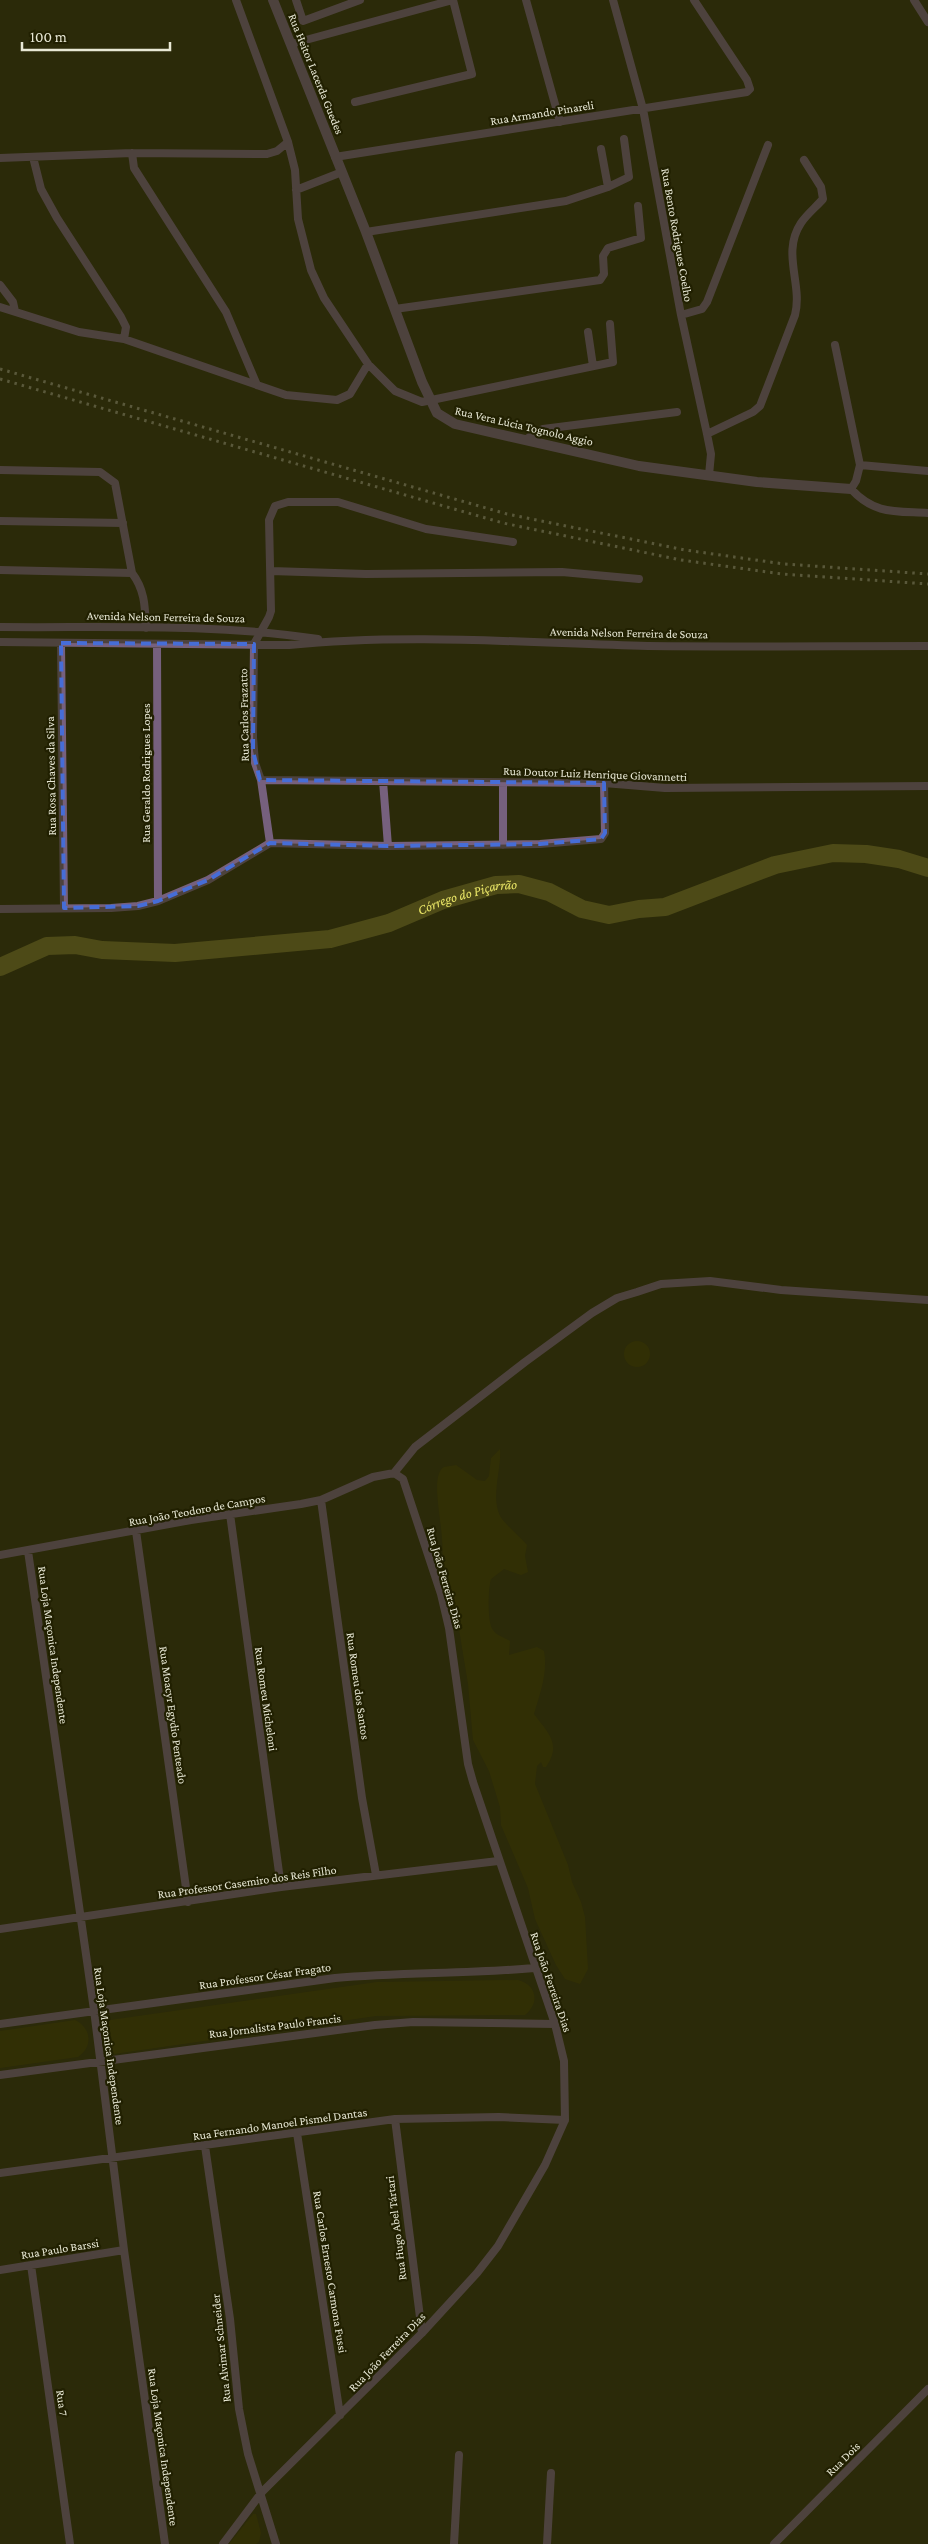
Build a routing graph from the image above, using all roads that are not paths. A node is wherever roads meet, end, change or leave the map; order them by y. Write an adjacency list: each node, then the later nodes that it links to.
1 (236, 0): 15 (street)
2 (274, 0): 10 (street, Rua Heitor Lacerda Guedes)
3 (296, 0): 4 (street)
4 (360, 0)
5 (526, 0): 13 (street)
6 (613, 0): 12 (street, Rua Bento Rodrigues Coelho)
7 (694, 0): 12 (street, Rua Armando Pinareli)
8 (914, 0): 9 (street)
9 (928, 22)
10 (291, 44): 11 (street); 20 (street, Rua Heitor Lacerda Guedes)
11 (354, 102)
12 (643, 110): 13 (street, Rua Armando Pinareli); 32 (street, Rua Bento Rodrigues Coelho)
13 (560, 122): 20 (street, Rua Armando Pinareli)
14 (624, 139): 24 (street)
15 (288, 142): 18 (street); 25 (street)
16 (768, 145): 32 (street)
17 (601, 148): 24 (street)
18 (132, 154): 19 (street); 39 (street)
19 (33, 157): 21 (street); 35 (street)
20 (336, 157): 23 (street, Rua Vera Lúcia Tognolo Aggio)
21 (0, 158)
22 (804, 160): 42 (street)
23 (342, 172): 25 (street); 27 (street, Rua Vera Lúcia Tognolo Aggio)
24 (608, 187): 27 (street)
25 (296, 190): 37 (street)
26 (638, 206): 30 (street)
27 (366, 232): 30 (street, Rua Vera Lúcia Tognolo Aggio)
28 (0, 284): 31 (street)
29 (0, 307): 31 (street)
30 (395, 308): 40 (street, Rua Vera Lúcia Tognolo Aggio)
31 (14, 311): 35 (street)
32 (680, 315): 42 (street, Rua Bento Rodrigues Coelho)
33 (610, 324): 38 (street)
34 (588, 332): 38 (street)
35 (124, 340): 39 (street)
36 (835, 345): 44 (street)
37 (368, 364): 39 (street); 40 (street)
38 (592, 366): 40 (street)
39 (257, 385)
40 (430, 400): 43 (street, Rua Vera Lúcia Tognolo Aggio)
41 (677, 412): 43 (street)
42 (707, 434): 47 (street, Rua Bento Rodrigues Coelho)
43 (525, 440): 47 (street, Rua Vera Lúcia Tognolo Aggio)
44 (860, 465): 46 (street); 48 (street)
45 (0, 470): 51 (street)
46 (928, 471)
47 (709, 475): 48 (street, Rua Vera Lúcia Tognolo Aggio)
48 (851, 489): 49 (street)
49 (928, 512)
50 (0, 521): 51 (street)
51 (123, 523): 55 (street)
52 (513, 542): 54 (street)
53 (0, 570): 55 (street)
54 (271, 571): 56 (street); 59 (street)
55 (132, 572): 58 (street)
56 (639, 579)
57 (0, 627): 58 (street, Avenida Nelson Ferreira de Souza)
58 (146, 628): 59 (street, Avenida Nelson Ferreira de Souza)
59 (260, 630): 60 (street, Avenida Nelson Ferreira de Souza); 64 (street)
60 (330, 640): 64 (street, Avenida Nelson Ferreira de Souza); 65 (street, Avenida Nelson Ferreira de Souza)
61 (0, 642): 62 (street, Avenida Nelson Ferreira de Souza)
62 (61, 643): 63 (street, Avenida Nelson Ferreira de Souza); 75 (street, Rua Rosa Chaves da Silva)
63 (157, 644): 64 (street, Avenida Nelson Ferreira de Souza); 74 (street, Rua Geraldo Rodrigues Lopes)
64 (254, 644): 66 (street, Rua Carlos Frazatto)
65 (928, 646)
66 (261, 780): 67 (street, Rua Doutor Luiz Henrique Giovannetti); 71 (street, Rua Carlos Frazatto)
67 (383, 781): 68 (street, Rua Doutor Luiz Henrique Giovannetti); 73 (street)
68 (503, 782): 69 (street, Rua Doutor Luiz Henrique Giovannetti); 72 (street)
69 (604, 783): 70 (street, Rua Doutor Luiz Henrique Giovannetti); 72 (street)
70 (928, 786)
71 (270, 843): 73 (street); 74 (street)
72 (503, 844): 73 (street)
73 (388, 846)
74 (158, 901): 75 (street)
75 (64, 908): 76 (street)
76 (0, 909)
77 (928, 1300): 78 (street)
78 (394, 1473): 79 (street, Rua João Teodoro de Campos); 84 (street, Rua João Ferreira Dias)
79 (321, 1500): 80 (street, Rua João Teodoro de Campos); 85 (street, Rua Romeu dos Santos)
80 (230, 1514): 81 (street, Rua João Teodoro de Campos); 86 (street, Rua Romeu Micheloni)
81 (136, 1531): 82 (street, Rua João Teodoro de Campos); 87 (street, Rua Moacyr Egydio Penteado)
82 (28, 1551): 83 (street, Rua João Teodoro de Campos); 88 (street, Rua Loja Maçonica Independente)
83 (0, 1556)
84 (498, 1861): 85 (street, Rua Professor Casemiro dos Reis Filho); 90 (street, Rua João Ferreira Dias)
85 (376, 1875): 86 (street, Rua Professor Casemiro dos Reis Filho)
86 (281, 1887): 87 (street, Rua Professor Casemiro dos Reis Filho)
87 (188, 1902): 88 (street, Rua Professor Casemiro dos Reis Filho)
88 (80, 1917): 89 (street, Rua Professor Casemiro dos Reis Filho); 91 (street, Rua Loja Maçonica Independente)
89 (0, 1929)
90 (534, 1968): 91 (street, Rua Professor César Fragato); 93 (street, Rua João Ferreira Dias)
91 (94, 2010): 92 (street, Rua Professor César Fragato); 94 (street, Rua Loja Maçonica Independente)
92 (0, 2024)
93 (555, 2024): 94 (street, Rua Jornalista Paulo Francis); 97 (street, Rua João Ferreira Dias)
94 (100, 2061): 95 (street, Rua Jornalista Paulo Francis); 100 (street, Rua Loja Maçonica Independente)
95 (0, 2075)
96 (395, 2119): 97 (street, Rua Fernando Manoel Pismel Dantas); 98 (street, Rua Fernando Manoel Pismel Dantas); 105 (street, Rua Hugo Abel Tártari)
97 (565, 2120): 105 (street, Rua João Ferreira Dias)
98 (297, 2133): 99 (street, Rua Fernando Manoel Pismel Dantas); 107 (street, Rua Carlos Ernesto Carmona Fussi)
99 (204, 2146): 100 (street, Rua Fernando Manoel Pismel Dantas); 110 (street, Rua Alvimar Schneider)
100 (113, 2158): 101 (street, Rua Fernando Manoel Pismel Dantas); 102 (street, Rua Loja Maçonica Independente)
101 (0, 2173)
102 (124, 2250): 103 (street, Rua Paulo Barssi); 112 (street, Rua Loja Maçonica Independente)
103 (31, 2266): 104 (street, Rua Paulo Barssi); 111 (street, Rua 7)
104 (0, 2270)
105 (422, 2333): 107 (street, Rua João Ferreira Dias)
106 (928, 2389): 117 (street, Rua Dois)
107 (340, 2415): 110 (street, Rua João Ferreira Dias)
108 (459, 2455): 115 (street)
109 (551, 2473): 116 (street)
110 (262, 2492): 113 (street, Rua João Ferreira Dias); 114 (street, Rua Alvimar Schneider)
111 (70, 2544)
112 (165, 2544)
113 (223, 2544)
114 (276, 2544)
115 (454, 2544)
116 (547, 2544)
117 (774, 2544)

